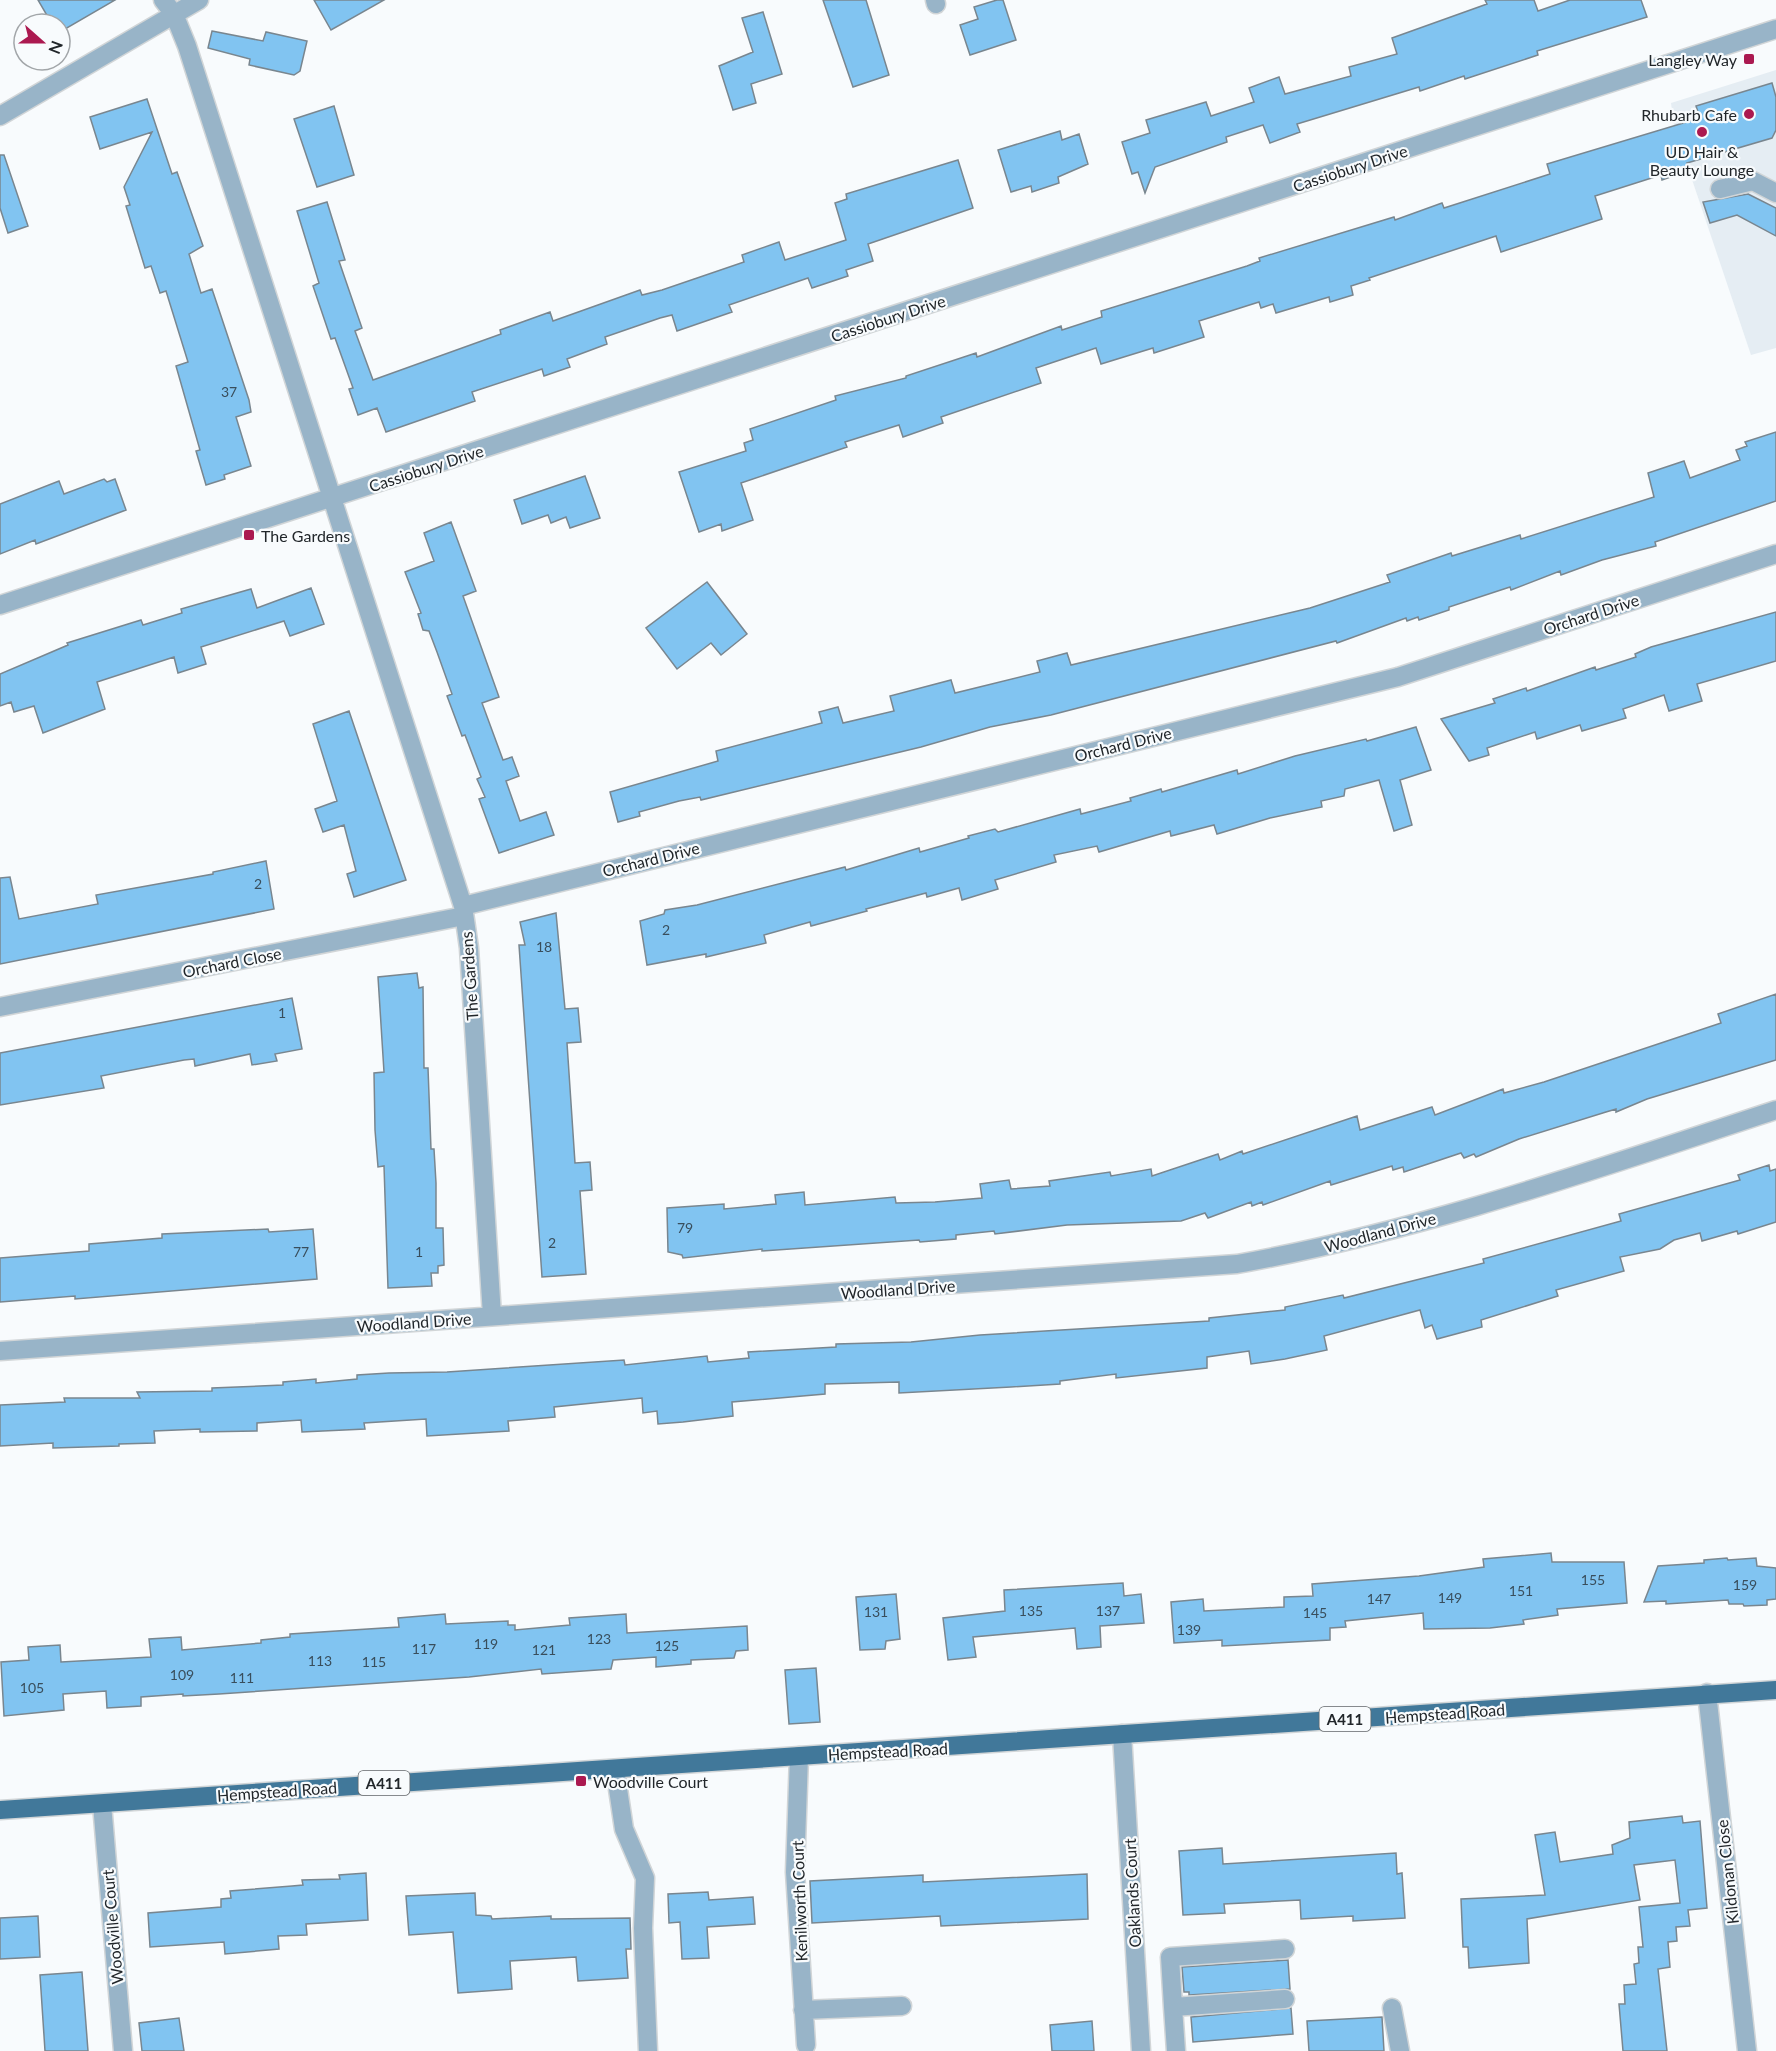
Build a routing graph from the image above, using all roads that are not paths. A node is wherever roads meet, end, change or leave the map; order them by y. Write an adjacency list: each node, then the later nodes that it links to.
1 (199, 0): 2 (street)
2 (168, 7): 4 (street); 7 (street, The Gardens)
3 (1776, 29): 7 (street, Cassiobury Drive)
4 (0, 116)
5 (1720, 189): 6 (street)
6 (1776, 193)
7 (333, 498): 9 (street, Cassiobury Drive); 10 (street, The Gardens)
8 (1776, 554): 10 (street, Orchard Drive)
9 (0, 605)
10 (464, 911): 11 (street, Orchard Close); 13 (street, The Gardens)
11 (0, 1007)
12 (1776, 1110): 13 (street, Woodland Drive)
13 (492, 1316): 14 (street, Woodland Drive)
14 (0, 1351)
15 (1776, 1690): 16 (main road, Hempstead Road / A411)
16 (1707, 1693): 17 (main road, Hempstead Road / A411); 34 (street, Kildonan Close)
17 (1122, 1734): 18 (main road, Hempstead Road / A411); 31 (street, Oaklands Court)
18 (799, 1756): 19 (main road, Hempstead Road / A411); 27 (street, Kenilworth Court)
19 (615, 1769): 20 (main road, Hempstead Road / A411); 30 (street)
20 (102, 1804): 21 (main road, Hempstead Road / A411); 29 (street, Woodville Court)
21 (0, 1810)
22 (1285, 1949): 25 (street)
23 (1285, 2000): 25 (street)
24 (902, 2006): 27 (street)
25 (1173, 2007): 32 (street)
26 (1392, 2008): 33 (street)
27 (803, 2010): 28 (street, Kenilworth Court)
28 (807, 2045)
29 (123, 2051)
30 (648, 2051)
31 (1141, 2051)
32 (1176, 2051)
33 (1400, 2051)
34 (1747, 2051)

